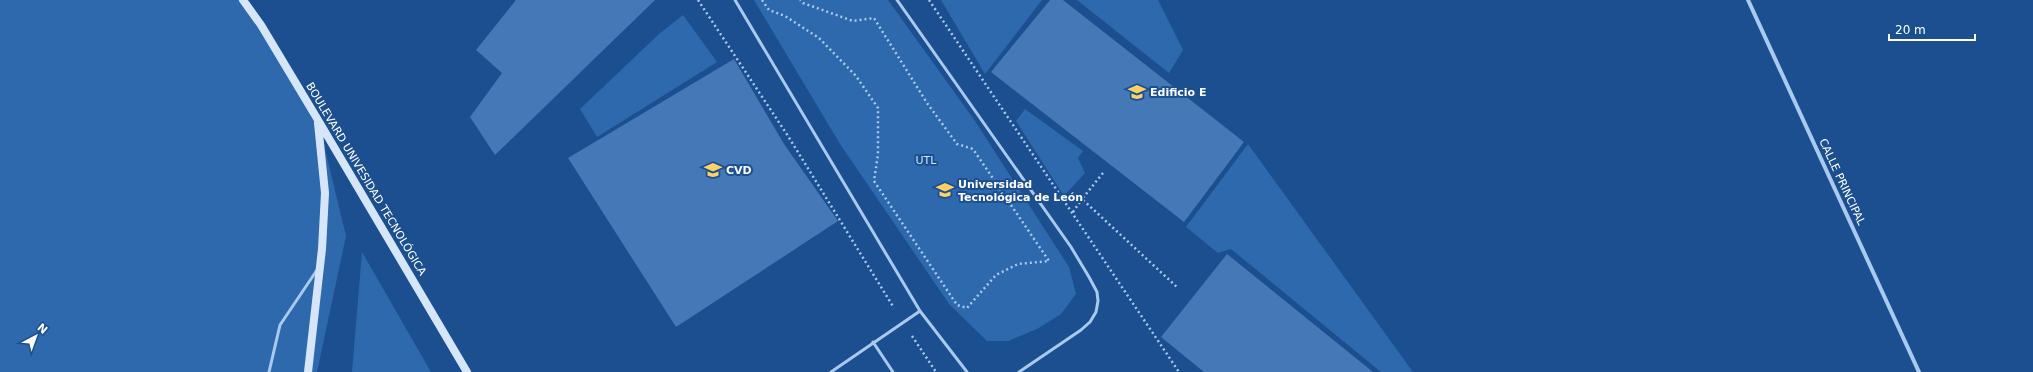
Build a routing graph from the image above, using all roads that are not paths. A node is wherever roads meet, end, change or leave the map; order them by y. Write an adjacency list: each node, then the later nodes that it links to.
1 (243, 0): 5 (street, BOULEVARD UNIVESIDAD TECNOLÓGICA)
2 (735, 0): 7 (lane)
3 (897, 0): 15 (lane)
4 (1748, 0): 16 (street, CALLE PRINCIPAL)
5 (318, 120): 6 (street); 11 (street, BOULEVARD UNIVESIDAD TECNOLÓGICA)
6 (320, 265): 9 (lane); 10 (street)
7 (920, 311): 8 (lane); 14 (lane)
8 (873, 342): 12 (lane); 13 (lane)
9 (269, 372)
10 (308, 372)
11 (467, 372)
12 (830, 372)
13 (893, 372)
14 (967, 372)
15 (1019, 372)
16 (1919, 372)

